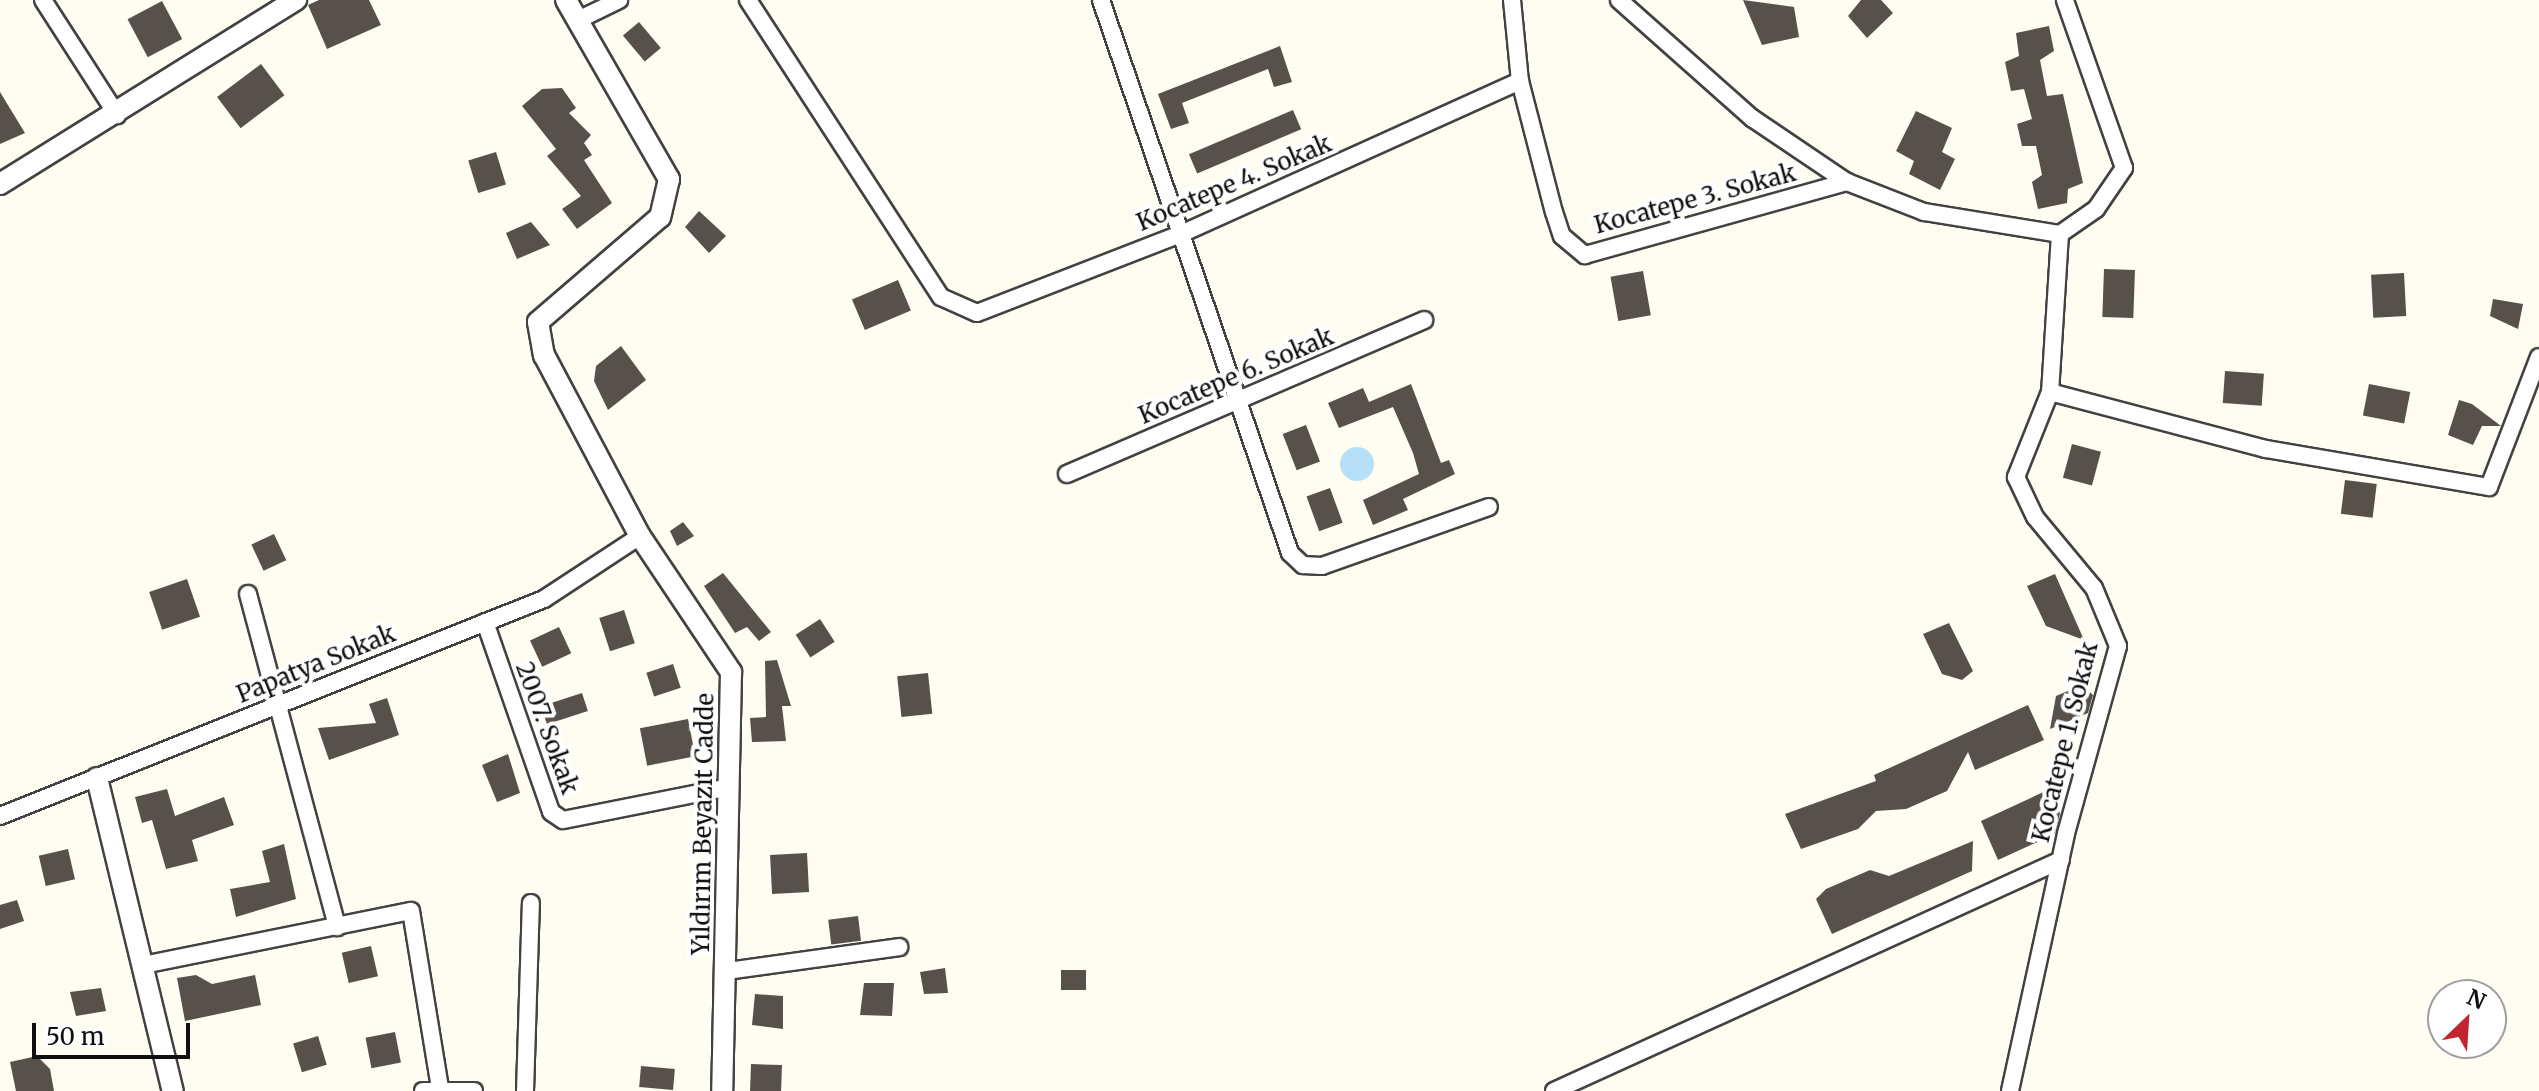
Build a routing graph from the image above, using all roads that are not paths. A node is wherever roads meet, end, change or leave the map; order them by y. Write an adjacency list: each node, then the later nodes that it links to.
1 (43, 0): 12 (street)
2 (296, 0): 12 (street)
3 (566, 0): 10 (street)
4 (619, 0): 10 (street)
5 (748, 0): 15 (street, Kocatepe 4. Sokak)
6 (1101, 0): 15 (street)
7 (1512, 0): 11 (street)
8 (1619, 0): 13 (street)
9 (2065, 0): 16 (street)
10 (578, 20): 23 (street, Yıldırım Beyazıt Cadde)
11 (1520, 81): 13 (street, Kocatepe 3. Sokak); 15 (street, Kocatepe 4. Sokak)
12 (117, 115): 14 (street)
13 (1847, 182): 16 (street)
14 (0, 184)
15 (1181, 234): 20 (street)
16 (2060, 234): 19 (street, Kocatepe 1. Sokak)
17 (1424, 320): 20 (street, Kocatepe 6. Sokak)
18 (2539, 357): 19 (street)
19 (2050, 392): 30 (street, Kocatepe 1. Sokak)
20 (1239, 400): 21 (street, Kocatepe 6. Sokak); 22 (street)
21 (1067, 474)
22 (1489, 507)
23 (640, 536): 25 (street, Papatya Sokak); 28 (street, Yıldırım Beyazıt Cadde)
24 (248, 594): 26 (street)
25 (485, 622): 26 (street, Papatya Sokak); 28 (street, 2007. Sokak)
26 (282, 704): 27 (street, Papatya Sokak); 32 (street)
27 (97, 778): 29 (street, Papatya Sokak); 34 (street)
28 (730, 787): 35 (street, Yıldırım Beyazıt Cadde)
29 (0, 816)
30 (2061, 860): 37 (street, Kocatepe 1. Sokak); 42 (street)
31 (531, 903): 40 (street)
32 (337, 927): 34 (street); 36 (street)
33 (899, 947): 35 (street)
34 (143, 965): 38 (street)
35 (727, 971): 41 (street, Yıldırım Beyazıt Cadde)
36 (431, 1090): 39 (street)
37 (2009, 1090)
38 (173, 1091)
39 (474, 1091)
40 (525, 1091)
41 (722, 1091)
42 (1554, 1091)

